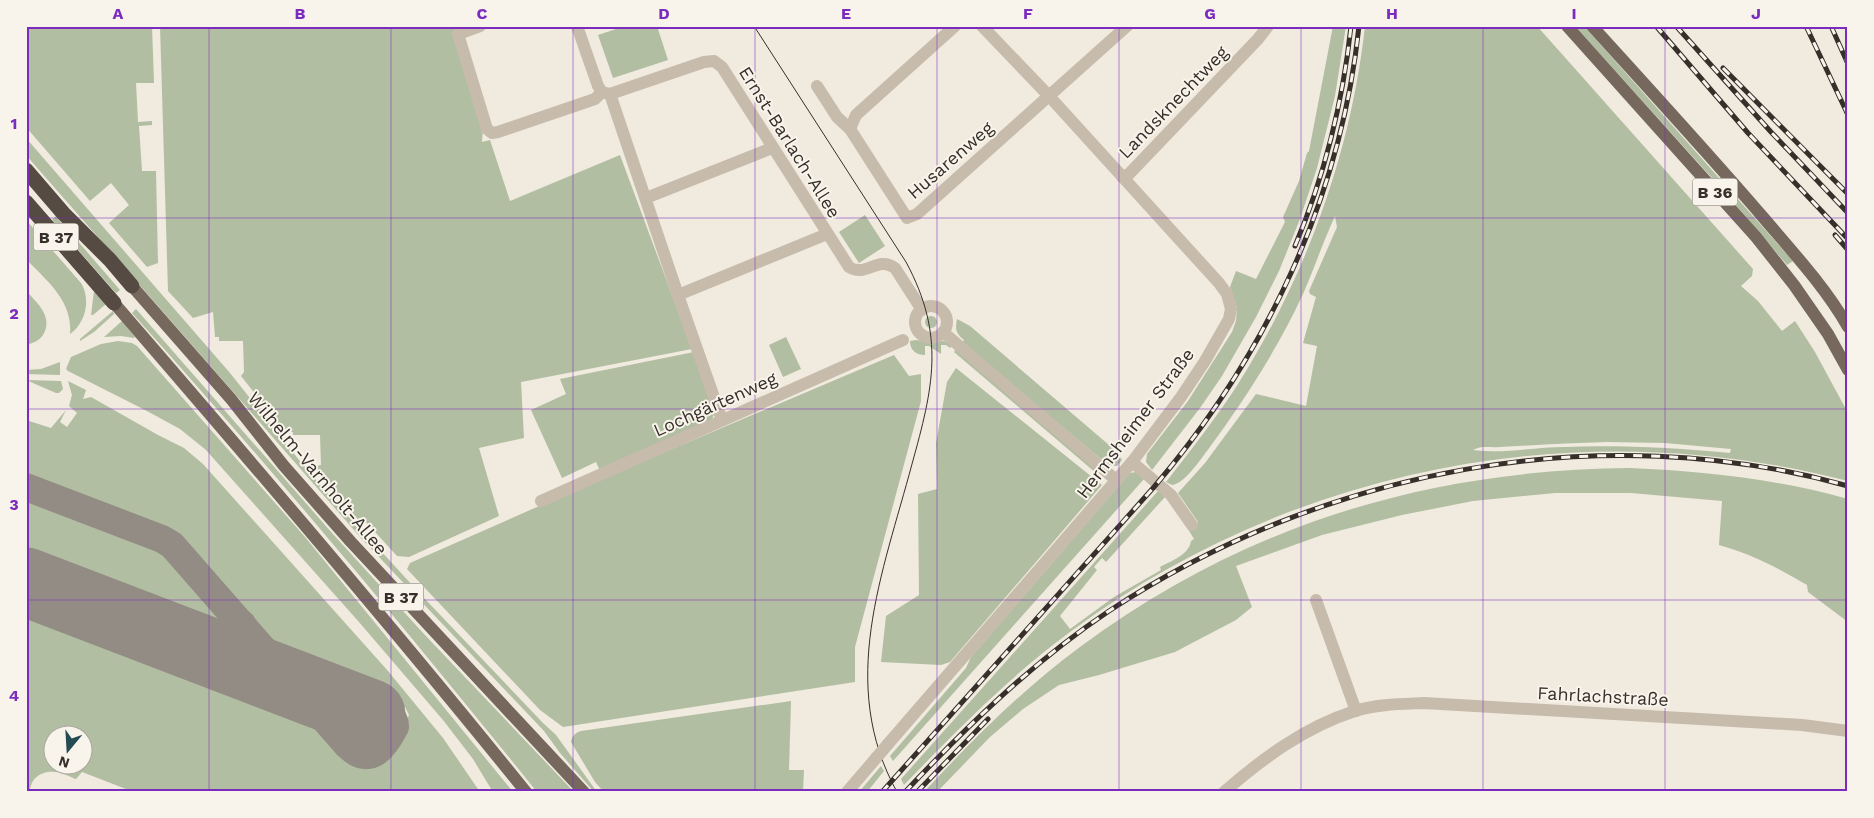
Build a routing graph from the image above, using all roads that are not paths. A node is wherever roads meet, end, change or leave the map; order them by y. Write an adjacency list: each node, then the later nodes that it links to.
1 (480, 26): 10 (street)
2 (577, 26): 10 (street)
3 (955, 26): 12 (street)
4 (982, 26): 11 (street, Hermsheimer Straße)
5 (1126, 26): 11 (street)
6 (1567, 26): 26 (main road, B 36)
7 (1592, 26): 23 (main road, B 36)
8 (1266, 27): 15 (street, Landsknechtweg)
9 (817, 86): 12 (street)
10 (606, 93): 13 (street, Ernst-Barlach-Allee); 16 (street)
11 (1049, 96): 12 (street, Husarenweg); 15 (street, Hermsheimer Straße)
12 (850, 128)
13 (772, 148): 16 (street); 18 (street, Ernst-Barlach-Allee)
14 (28, 172): 19 (highway, Wilhelm-Varnholt-Allee / B 37)
15 (1122, 177): 28 (street, Hermsheimer Straße)
16 (646, 198): 20 (street)
17 (26, 202): 21 (highway, B 37)
18 (827, 234): 20 (street); 22 (street, Ernst-Barlach-Allee)
19 (132, 286): 36 (main road, Wilhelm-Varnholt-Allee / B 37)
20 (678, 295): 27 (street)
21 (114, 303): 35 (main road, B 37)
22 (922, 310): 24 (street); 24 (street)
23 (1848, 327)
24 (943, 332): 29 (street)
25 (903, 340): 27 (street, Lochgärtenweg)
26 (1848, 370)
27 (722, 420): 30 (street, Lochgärtenweg)
28 (1132, 462): 29 (street, Hermsheimer Straße); 31 (street)
29 (1116, 480): 37 (street, Hermsheimer Straße, bridge)
30 (541, 501)
31 (1192, 525)
32 (1316, 600): 33 (street)
33 (1356, 711): 34 (street, Fahrlachstraße); 38 (street, Fahrlachstraße)
34 (1848, 731)
35 (526, 792)
36 (584, 792)
37 (848, 792)
38 (1224, 792)

